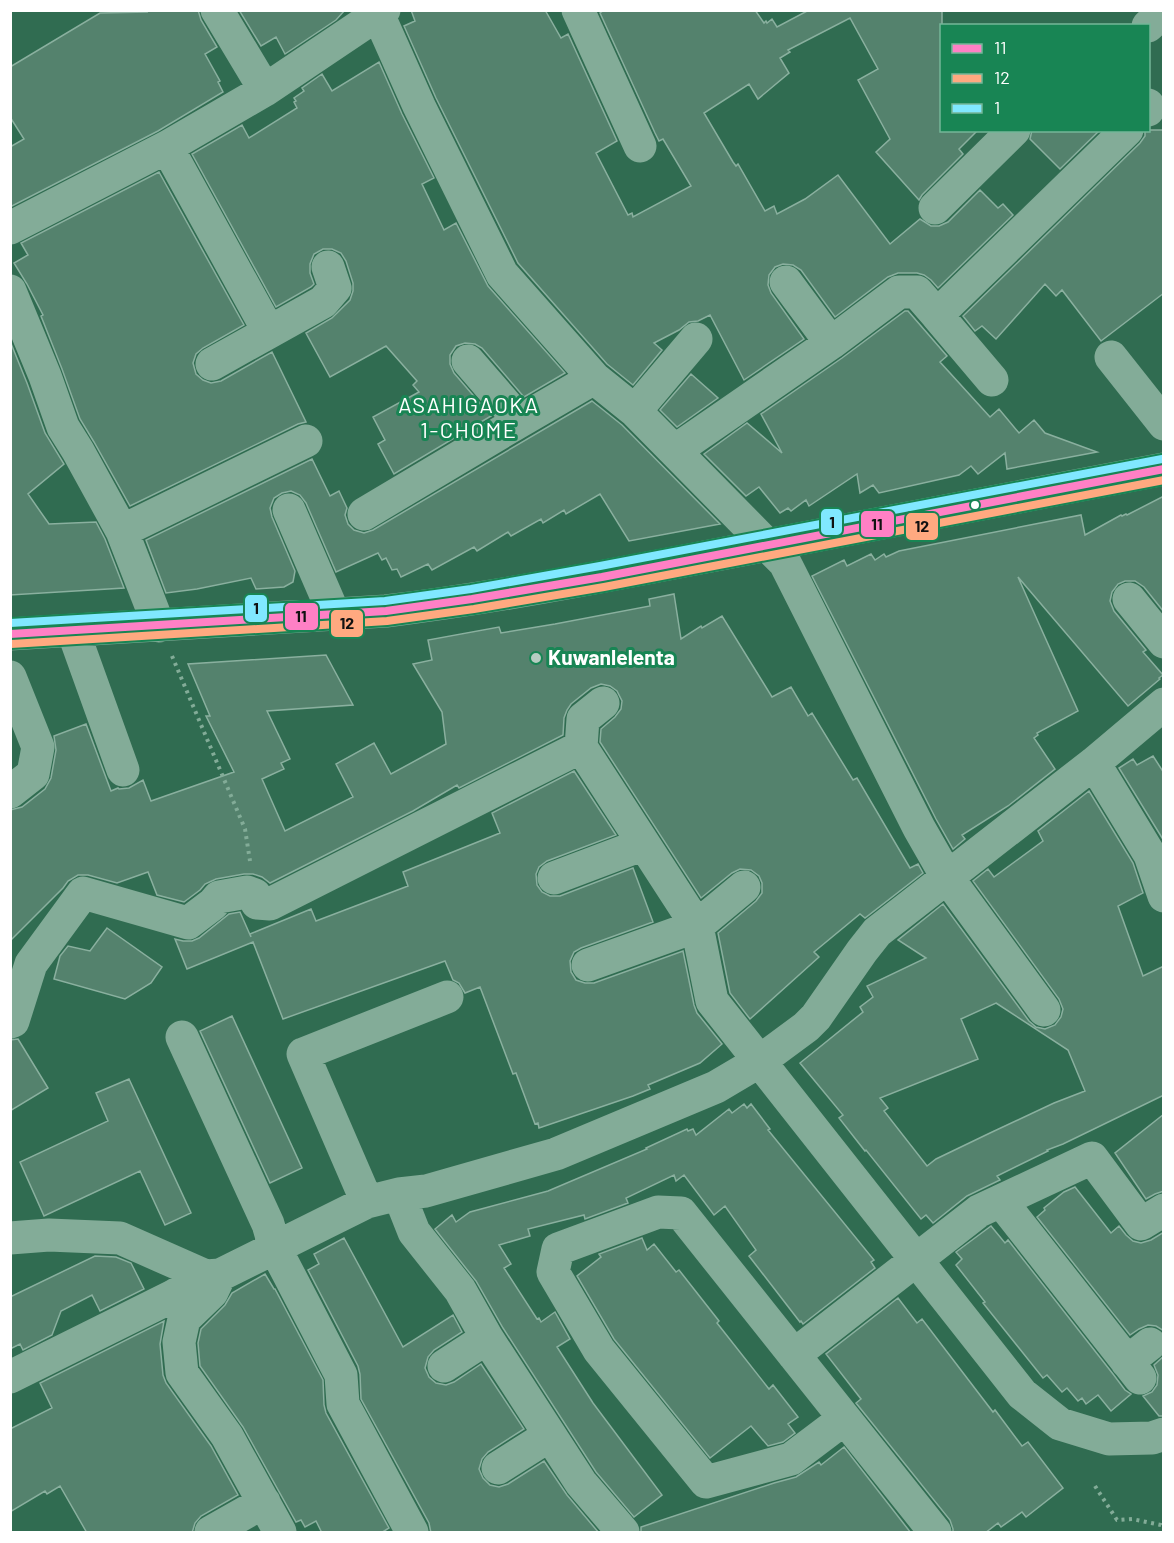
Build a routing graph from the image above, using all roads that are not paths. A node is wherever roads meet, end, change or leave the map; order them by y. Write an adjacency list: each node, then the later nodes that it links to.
1 (218, 10): 6 (street)
2 (578, 10): 9 (street)
3 (1164, 11): 5 (street)
4 (381, 12): 6 (street); 23 (street)
5 (1150, 24)
6 (265, 90): 10 (street)
7 (1012, 132): 11 (street)
8 (1125, 132): 16 (street)
9 (640, 146)
10 (167, 147): 12 (street); 17 (street)
11 (935, 208)
12 (10, 228)
13 (328, 267): 17 (street)
14 (786, 282): 19 (street)
15 (10, 291): 33 (street)
16 (937, 315): 19 (street); 24 (street)
17 (269, 332): 22 (street)
18 (696, 339): 25 (street)
19 (831, 344): 29 (street)
20 (1111, 357): 27 (street)
21 (468, 361): 26 (street)
22 (212, 364)
23 (594, 378): 25 (street); 26 (street)
24 (992, 380)
25 (635, 411): 29 (street)
26 (520, 421): 32 (street)
27 (1164, 424)
28 (306, 441): 33 (street)
29 (676, 450): 34 (street)
30 (1164, 469): 34 (street)
31 (289, 510): 36 (street)
32 (364, 514)
33 (122, 531): 39 (street)
34 (768, 545): 36 (street); 49 (street)
35 (1129, 599): 40 (street)
36 (334, 614): 39 (street)
37 (73, 632): 38 (street); 39 (street); 46 (street)
38 (10, 634)
39 (163, 637)
40 (1164, 642)
41 (10, 676): 47 (street)
42 (603, 703): 44 (street)
43 (1164, 704): 45 (street)
44 (581, 747): 48 (street); 57 (street)
45 (1094, 763): 49 (street); 52 (street)
46 (123, 771)
47 (10, 792)
48 (644, 844): 50 (street); 53 (street)
49 (947, 877): 56 (street); 59 (street)
50 (554, 878)
51 (744, 887): 53 (street)
52 (1164, 896)
53 (697, 926): 54 (street); 59 (street)
54 (588, 965)
55 (447, 997): 62 (street)
56 (1044, 1011)
57 (10, 1022)
58 (182, 1037): 65 (street)
59 (760, 1061): 60 (street); 66 (street)
60 (399, 1194): 62 (street); 68 (street)
61 (1001, 1201): 63 (street); 66 (street); 70 (street)
62 (367, 1202): 65 (street)
63 (1164, 1210)
64 (10, 1238): 67 (street)
65 (275, 1248): 67 (street); 80 (street)
66 (917, 1259): 69 (street); 74 (street)
67 (213, 1275): 72 (street); 77 (street)
68 (487, 1338): 71 (street); 75 (street)
69 (794, 1355): 73 (street); 73 (street)
70 (1139, 1361)
71 (444, 1366)
72 (10, 1377)
73 (844, 1419): 82 (street)
74 (1164, 1434)
75 (550, 1435): 76 (street); 81 (street)
76 (498, 1468)
77 (264, 1502): 78 (street); 79 (street)
78 (211, 1533)
79 (280, 1533)
80 (412, 1533)
81 (623, 1533)
82 (935, 1533)

